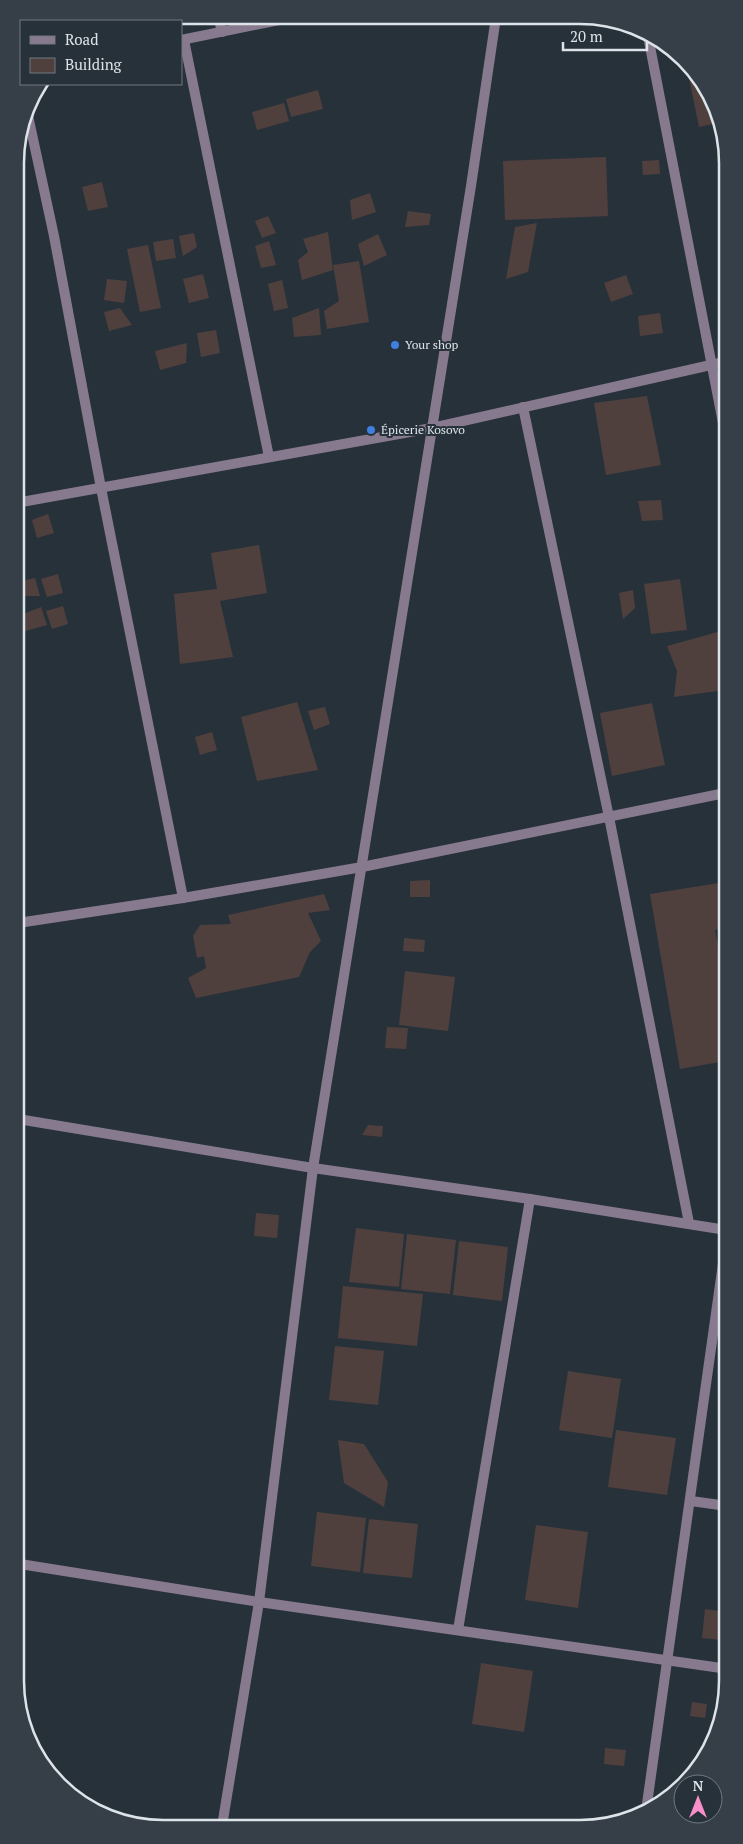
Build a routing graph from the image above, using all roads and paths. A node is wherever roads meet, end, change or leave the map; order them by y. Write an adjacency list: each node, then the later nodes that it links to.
1 (220, 24): 4 (street)
2 (260, 24): 4 (street)
3 (495, 24): 12 (street)
4 (222, 32): 5 (street)
5 (182, 40): 13 (street)
6 (649, 42): 9 (street)
7 (30, 123): 14 (street)
8 (719, 363): 9 (street)
9 (712, 364): 10 (street); 11 (street)
10 (719, 401)
11 (523, 407): 12 (street); 17 (street)
12 (432, 428): 13 (street); 18 (street)
13 (269, 457): 14 (street)
14 (101, 488): 15 (street); 19 (street)
15 (24, 502)
16 (719, 793): 17 (street)
17 (609, 817): 18 (street); 24 (street)
18 (362, 866): 19 (street); 22 (street)
19 (183, 898): 20 (street)
20 (24, 922)
21 (24, 1120): 22 (street)
22 (313, 1168): 23 (street); 30 (street)
23 (530, 1199): 24 (street); 31 (street)
24 (689, 1223): 25 (street)
25 (719, 1229)
26 (719, 1294): 27 (street)
27 (691, 1501): 28 (street); 32 (street)
28 (719, 1505)
29 (24, 1565): 30 (street)
30 (259, 1602): 31 (street); 35 (street)
31 (458, 1630): 32 (street)
32 (669, 1659): 33 (street); 34 (street)
33 (719, 1667)
34 (647, 1803)
35 (223, 1820)

